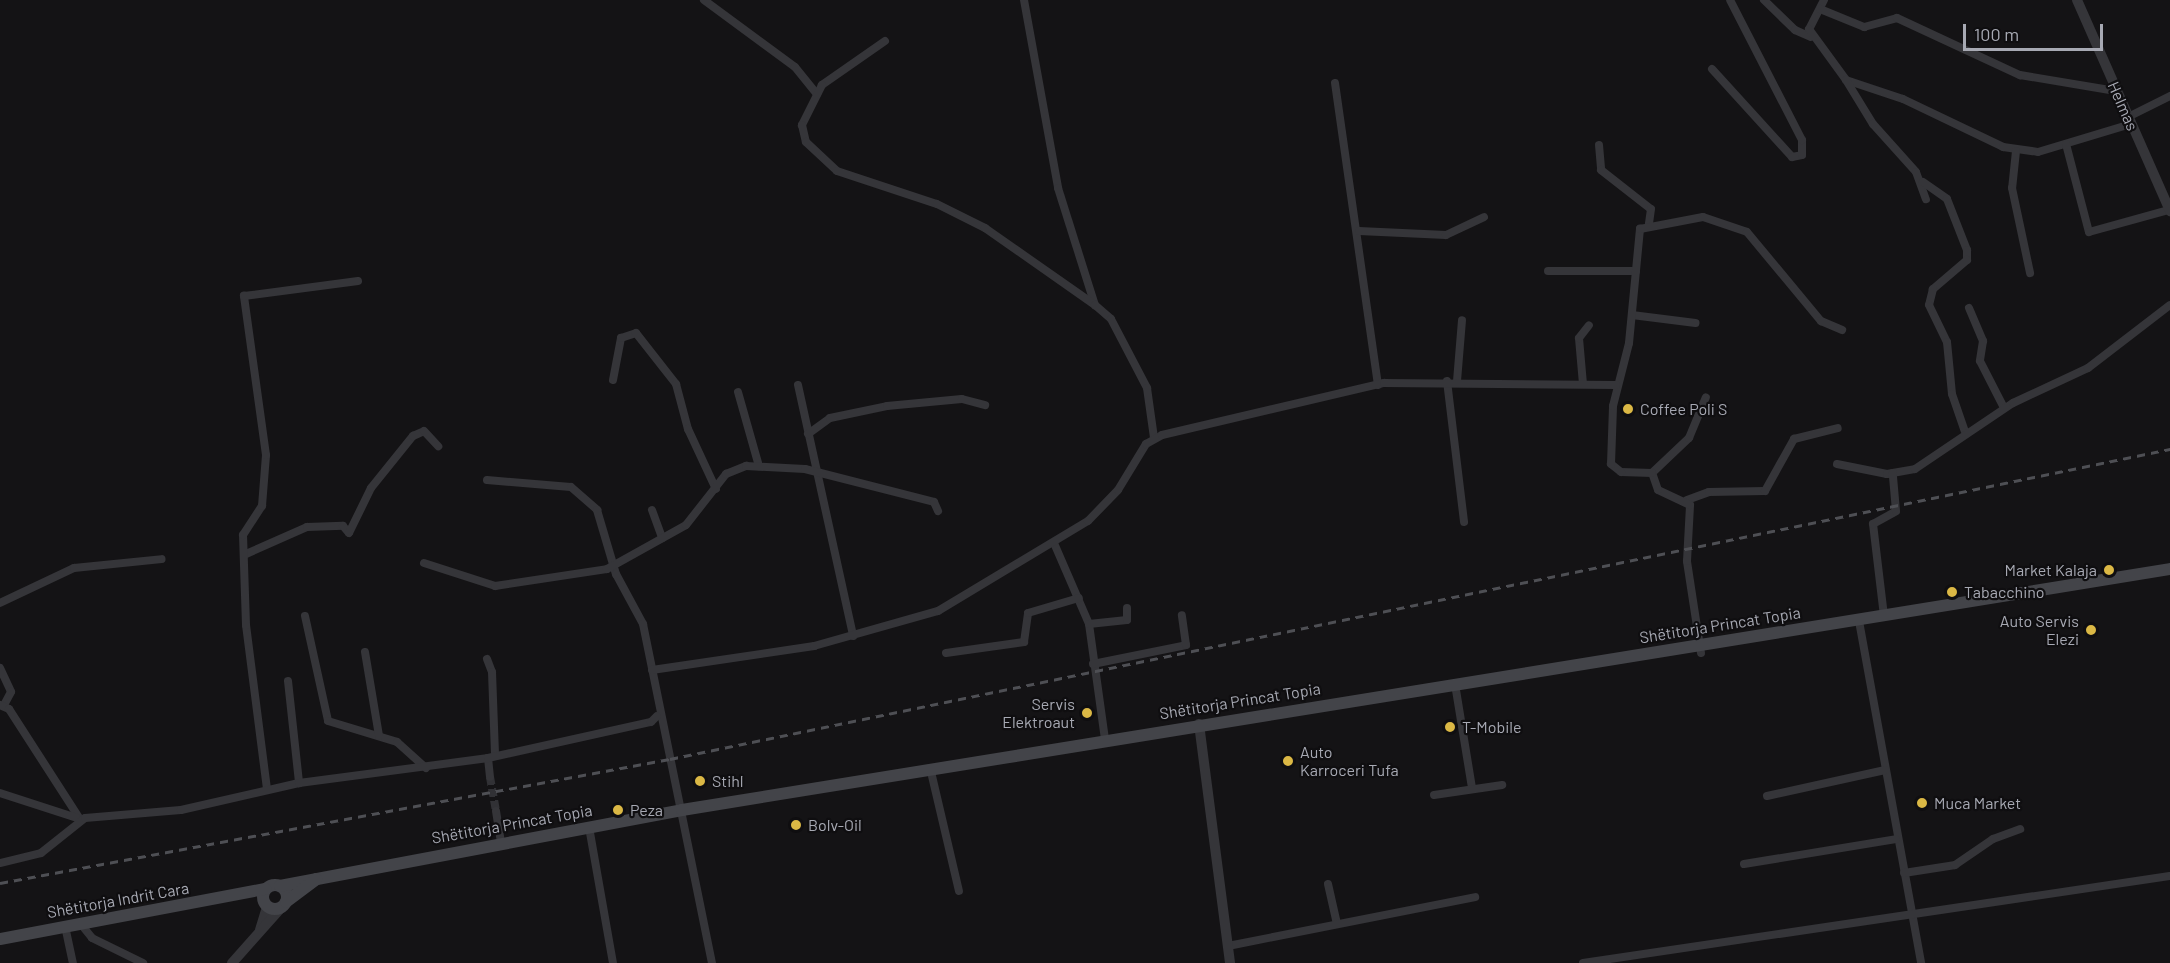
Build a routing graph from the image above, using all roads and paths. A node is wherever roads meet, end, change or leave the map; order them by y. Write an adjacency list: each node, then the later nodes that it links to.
1 (704, 0): 14 (street)
2 (1024, 0): 30 (street)
3 (1730, 0): 10 (street)
4 (1764, 0): 8 (street)
5 (1824, 0): 7 (street)
6 (2077, 0): 13 (street, Helmas)
7 (1820, 9): 8 (street); 13 (street)
8 (1812, 37): 11 (street)
9 (885, 41): 14 (street)
10 (1712, 69)
11 (1846, 80): 19 (street); 20 (street)
12 (1335, 83): 25 (street)
13 (2116, 91): 16 (street, Helmas)
14 (817, 94): 30 (street)
15 (2170, 96): 16 (street)
16 (2129, 121): 17 (street); 22 (street, Helmas)
17 (2066, 144): 19 (street); 22 (street)
18 (1599, 145): 24 (street)
19 (2016, 151): 28 (street)
20 (1923, 182): 21 (street); 49 (street)
21 (1926, 199)
22 (2170, 211)
23 (1484, 217): 25 (street)
24 (1649, 224): 27 (street); 37 (street)
25 (1359, 231): 42 (street)
26 (1548, 271): 27 (street)
27 (1636, 271): 33 (street)
28 (2030, 273)
29 (358, 281): 66 (street)
30 (1095, 305): 51 (street)
31 (2170, 305): 47 (street)
32 (1969, 308): 47 (street)
33 (1632, 315): 35 (street); 43 (street)
34 (1462, 320): 39 (street)
35 (1696, 323)
36 (1589, 325): 40 (street)
37 (1842, 330)
38 (613, 380): 59 (street)
39 (1452, 381): 40 (street); 42 (street); 63 (street)
40 (1583, 384): 43 (street)
41 (798, 385): 50 (street)
42 (1378, 385): 51 (street)
43 (1616, 385): 56 (street)
44 (738, 392): 54 (street)
45 (1706, 397): 56 (street)
46 (985, 405): 50 (street)
47 (2004, 408): 49 (street)
48 (1838, 428): 60 (street)
49 (1965, 431): 57 (street)
50 (808, 434): 55 (street)
51 (1154, 438): 65 (street)
52 (438, 446): 66 (street)
53 (1837, 464): 57 (street)
54 (759, 466): 55 (street); 59 (street)
55 (815, 473): 62 (street); 79 (street)
56 (1652, 473): 60 (street)
57 (1893, 473): 76 (street)
58 (487, 480): 69 (street)
59 (716, 489): 64 (street)
60 (1687, 500): 80 (street)
61 (652, 510): 64 (street)
62 (938, 511)
63 (1464, 522)
64 (662, 538): 69 (street)
65 (1054, 543): 71 (street); 79 (street)
66 (246, 554): 102 (street)
67 (162, 559): 72 (street)
68 (424, 563): 69 (street)
69 (615, 566): 86 (street)
70 (2170, 568): 76 (main road, Shëtitorja Princat Topia)
71 (1079, 598): 78 (street); 82 (street)
72 (0, 603)
73 (1127, 608): 78 (street)
74 (1182, 615): 84 (street)
75 (305, 616): 92 (street)
76 (1884, 616): 77 (main road, Shëtitorja Princat Topia)
77 (1859, 621): 80 (main road, Shëtitorja Princat Topia); 96 (street)
78 (1089, 624): 84 (street)
79 (853, 636): 86 (street)
80 (1700, 649): 88 (main road, Shëtitorja Princat Topia)
81 (365, 652): 92 (street)
82 (946, 653)
83 (487, 659): 94 (street)
84 (1093, 664): 93 (street)
85 (0, 668): 89 (street)
86 (652, 670): 90 (street)
87 (288, 681): 99 (street)
88 (1455, 684): 91 (main road, Shëtitorja Princat Topia); 101 (street)
89 (2, 705): 108 (street)
90 (654, 719): 94 (street); 106 (street)
91 (1199, 724): 93 (main road, Shëtitorja Princat Topia); 132 (street)
92 (379, 736): 95 (street)
93 (1104, 740): 106 (main road, Shëtitorja Princat Topia)
94 (492, 757): 95 (street); 98 (street)
95 (426, 768): 99 (street)
96 (1885, 770): 105 (street); 111 (street)
97 (932, 776): 121 (street)
98 (490, 777)
99 (299, 783): 102 (street)
100 (1502, 785): 101 (street)
101 (1472, 788): 104 (street)
102 (267, 789): 108 (street)
103 (0, 793): 108 (street)
104 (1434, 795)
105 (1767, 796)
106 (682, 810): 109 (main road, Shëtitorja Princat Topia); 137 (street)
107 (496, 811): 112 (street)
108 (80, 819): 113 (street)
109 (589, 827): 112 (main road, Shëtitorja Princat Topia); 136 (street)
110 (2020, 829): 115 (street)
111 (1896, 839): 114 (street); 115 (street)
112 (501, 843): 117 (main road, Shëtitorja Princat Topia)
113 (0, 863)
114 (1744, 864)
115 (1904, 873): 126 (street)
116 (2170, 876): 126 (street)
117 (317, 878): 119 (main road, Shëtitorja Princat Topia); 125 (main road, Shëtitorja Princat Topia)
118 (1328, 884): 128 (street)
119 (280, 886): 120 (main road, Shëtitorja Princat Topia); 125 (main road)
120 (265, 889): 122 (main road, Shëtitorja Indrit Cara); 124 (main road)
121 (959, 891)
122 (242, 895): 124 (main road, Shëtitorja Indrit Cara); 127 (main road, Shëtitorja Indrit Cara)
123 (1475, 897): 128 (street)
124 (266, 905): 125 (main road, Shëtitorja Indrit Cara); 130 (street)
125 (283, 905): 130 (street)
126 (1912, 914): 139 (street); 140 (street)
127 (80, 923): 129 (main road, Shëtitorja Indrit Cara); 134 (street)
128 (1337, 924): 132 (street)
129 (65, 926): 131 (main road, Shëtitorja Indrit Cara); 133 (street)
130 (259, 933): 135 (street)
131 (0, 939)
132 (1228, 946): 138 (street)
133 (73, 963)
134 (143, 963)
135 (232, 963)
136 (613, 963)
137 (712, 963)
138 (1230, 963)
139 (1584, 963)
140 (1921, 963)

